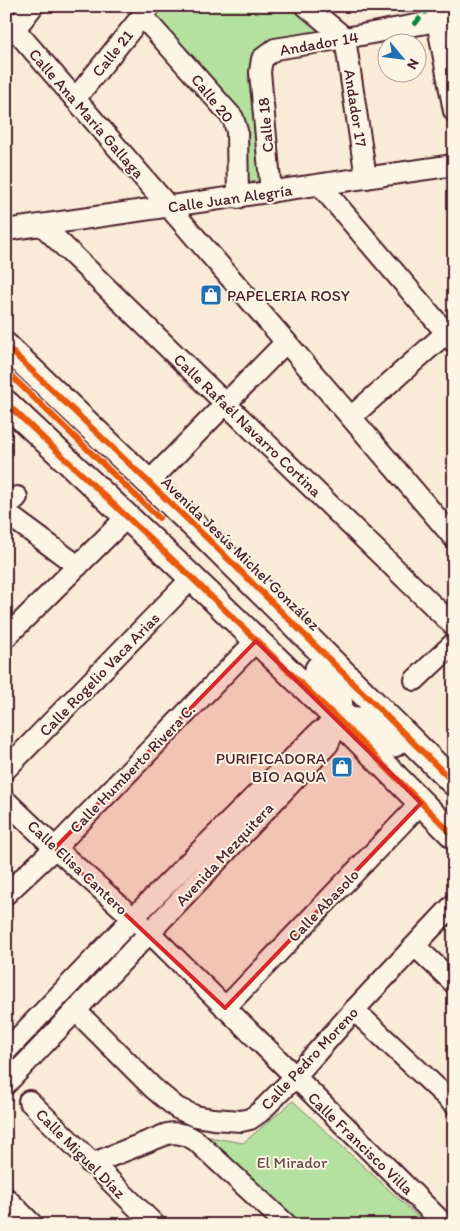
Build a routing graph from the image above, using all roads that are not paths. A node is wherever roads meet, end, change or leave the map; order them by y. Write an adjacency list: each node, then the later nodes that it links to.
1 (33, 6): 5 (street)
2 (306, 6): 6 (street)
3 (146, 11): 8 (street, Calle 21); 14 (street, Calle 20)
4 (435, 11): 6 (street, Andador 14); 9 (street, Andador 14)
5 (11, 24): 8 (street, Calle Ana María Gallaga)
6 (345, 38): 7 (street, Andador 14); 11 (street, Andador 17)
7 (262, 59): 13 (street, Calle 18)
8 (75, 99): 15 (street, Calle Ana María Gallaga)
9 (454, 111)
10 (454, 165): 11 (street, Calle Juan Alegría)
11 (366, 178): 12 (street, Calle Juan Alegría)
12 (320, 185): 13 (street, Calle Juan Alegría); 18 (street)
13 (272, 192): 14 (street, Calle Juan Alegría)
14 (238, 198): 15 (street, Calle Juan Alegría)
15 (168, 207): 16 (street, Calle Juan Alegría); 19 (street)
16 (42, 225): 17 (street, Calle Juan Alegría); 22 (street, Calle Rafaél Navarro Cortina)
17 (6, 230)
18 (451, 334): 23 (street)
19 (286, 342): 22 (street); 23 (street)
20 (6, 346): 24 (main road, Avenida Jesús Michel González)
21 (6, 403): 26 (main road)
22 (226, 404): 24 (street); 31 (street, Calle Rafaél Navarro Cortina)
23 (351, 417): 28 (street)
24 (149, 482): 27 (main road, Avenida Jesús Michel González)
25 (10, 506): 29 (street)
26 (126, 518): 29 (street); 30 (main road)
27 (208, 538): 36 (main road); 38 (main road, Avenida Jesús Michel González)
28 (454, 538)
29 (78, 566): 32 (street)
30 (192, 578): 33 (main road); 37 (street, Calle Rogelio Vaca Arias)
31 (454, 626)
32 (6, 637)
33 (256, 641): 36 (main road); 43 (street, Calle Humberto Rivera C.)
34 (454, 643): 35 (street)
35 (415, 680)
36 (339, 720): 39 (main road); 41 (main road); 46 (street, Avenida Mezquitera); 47 (street, Avenida Mezquitera)
37 (6, 769)
38 (454, 783)
39 (454, 800)
40 (6, 801): 43 (street, Calle Elisa Cantero)
41 (421, 803): 42 (main road); 50 (street, Calle Abasolo)
42 (454, 836)
43 (55, 848): 44 (street, Calle Humberto Rivera C.); 46 (street, Calle Elisa Cantero)
44 (6, 894)
45 (454, 904): 48 (street, Calle Pedro Moreno)
46 (133, 918): 47 (street, Calle Elisa Cantero); 53 (street, Avenida Mezquitera)
47 (150, 933): 50 (street, Calle Francisco Villa); 52 (street, Avenida Mezquitera)
48 (415, 946): 49 (street); 51 (street, Calle Pedro Moreno)
49 (454, 982)
50 (224, 1008): 54 (street, Calle Francisco Villa)
51 (354, 1010): 54 (street, Calle Pedro Moreno); 57 (street)
52 (76, 1011): 54 (street, Calle Pedro Moreno); 55 (street, Avenida Mezquitera)
53 (6, 1051)
54 (294, 1078): 63 (street, Calle Francisco Villa)
55 (6, 1084)
56 (29, 1101): 58 (street, Calle Miguel Díaz)
57 (454, 1104)
58 (91, 1164): 61 (street, Calle Miguel Díaz); 62 (street)
59 (6, 1198): 60 (street)
60 (33, 1225)
61 (155, 1225)
62 (287, 1225)
63 (445, 1225)

